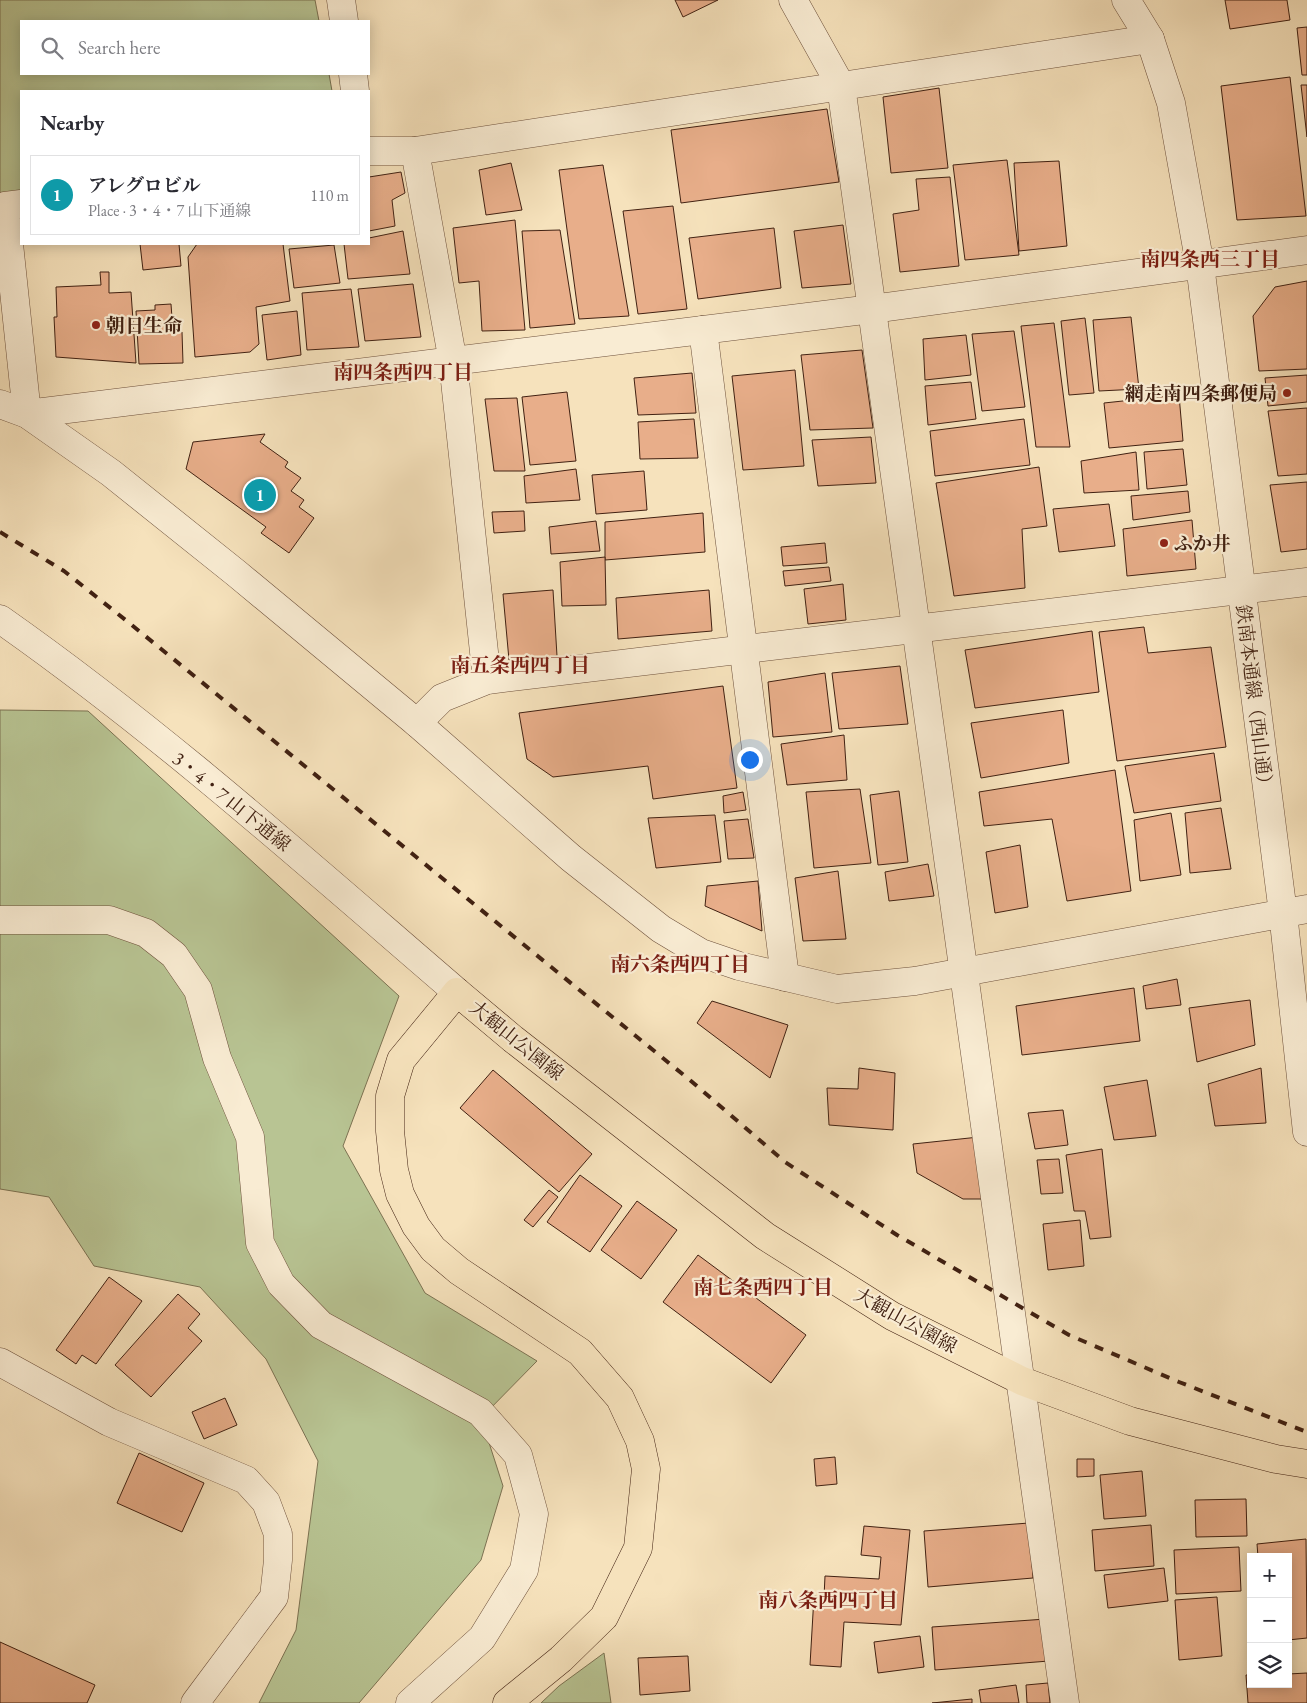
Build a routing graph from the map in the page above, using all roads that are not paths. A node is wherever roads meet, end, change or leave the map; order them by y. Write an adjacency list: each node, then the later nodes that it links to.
1 (341, 0): 4 (street)
2 (793, 0): 7 (street)
3 (1126, 0): 5 (street, 鉄南本通線（西山通）)
4 (344, 20)
5 (1150, 39): 7 (street); 13 (street, 鉄南本通線（西山通）)
6 (353, 75): 8 (street)
7 (841, 86): 9 (street); 14 (street)
8 (356, 90)
9 (415, 151): 10 (street); 16 (street)
10 (370, 152)
11 (20, 204): 18 (street)
12 (1307, 250): 13 (street)
13 (1200, 265): 14 (street); 20 (street, 鉄南本通線（西山通）)
14 (872, 309): 15 (street); 22 (street)
15 (703, 330): 16 (street); 23 (street)
16 (453, 362): 18 (street); 24 (street)
17 (0, 404): 18 (street)
18 (27, 414): 25 (street)
19 (1307, 582): 20 (street)
20 (1241, 592): 22 (street); 26 (street, 鉄南本通線（西山通）)
21 (0, 619): 30 (street, 3・4・7 山下通線)
22 (916, 629): 23 (street); 28 (street)
23 (744, 650): 24 (street); 29 (street)
24 (487, 680): 25 (street)
25 (417, 723): 29 (street)
26 (1295, 911): 28 (street); 31 (street, 鉄南本通線（西山通）)
27 (0, 920): 36 (street)
28 (963, 970): 29 (street); 33 (street)
29 (785, 977)
30 (458, 992): 33 (main road, 大観山公園線); 37 (main road, 大観山公園線)
31 (1307, 1132)
32 (0, 1362): 35 (street)
33 (1022, 1382): 34 (main road, 大観山公園線); 38 (street)
34 (1307, 1464)
35 (195, 1703)
36 (410, 1703)
37 (507, 1703)
38 (1065, 1703)

